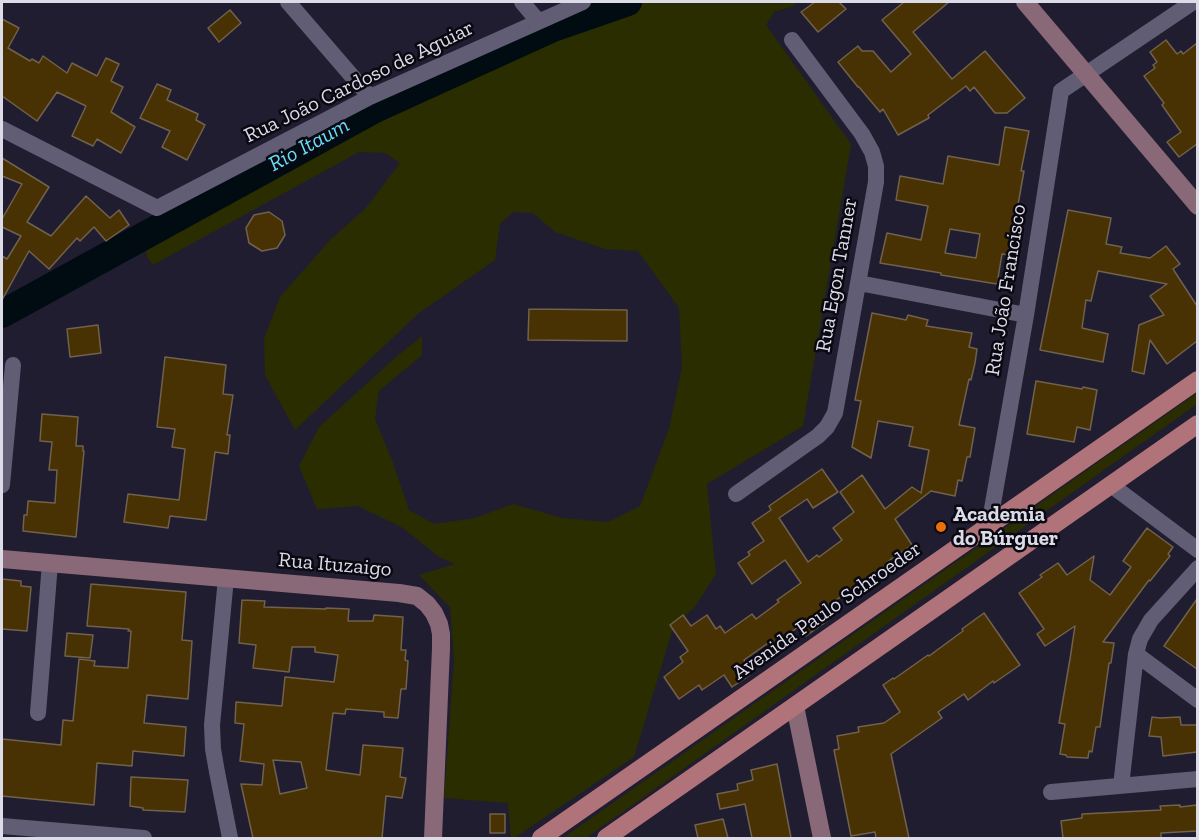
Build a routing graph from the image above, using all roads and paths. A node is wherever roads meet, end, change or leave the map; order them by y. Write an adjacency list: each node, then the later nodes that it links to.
1 (288, 2): 9 (street)
2 (522, 2): 6 (street)
3 (583, 2): 6 (street, Rua João Cardoso de Aguiar)
4 (1025, 2): 8 (street)
5 (1193, 2): 8 (street, Rua João Francisco)
6 (538, 21): 9 (street, Rua João Cardoso de Aguiar)
7 (792, 40): 12 (street, Rua Egon Tanner)
8 (1086, 74): 11 (street); 13 (street, Rua João Francisco)
9 (370, 97): 10 (street, Rua João Cardoso de Aguiar)
10 (2, 129)
11 (1194, 195)
12 (859, 283): 13 (street); 19 (street, Rua Egon Tanner)
13 (1026, 315): 20 (street, Rua João Francisco)
14 (13, 365): 17 (street)
15 (1197, 380): 20 (main road, Avenida Paulo Schroeder)
16 (1197, 424): 18 (main road)
17 (2, 485)
18 (1111, 485): 21 (street); 28 (main road)
19 (736, 494)
20 (989, 526): 37 (main road, Avenida Paulo Schroeder)
21 (1197, 550)
22 (2, 559): 23 (street, Rua Ituzaigo)
23 (50, 563): 25 (street, Rua Ituzaigo); 29 (street)
24 (1197, 568): 26 (street)
25 (226, 578): 35 (street); 36 (street, Rua Ituzaigo)
26 (1136, 654): 27 (street); 31 (street)
27 (1197, 700)
28 (795, 706): 38 (main road); 39 (street)
29 (38, 713)
30 (1197, 779): 31 (street)
31 (1121, 786): 32 (street)
32 (1051, 792)
33 (2, 826): 34 (street)
34 (144, 838)
35 (230, 838)
36 (434, 838)
37 (541, 838)
38 (606, 838)
39 (822, 838)

